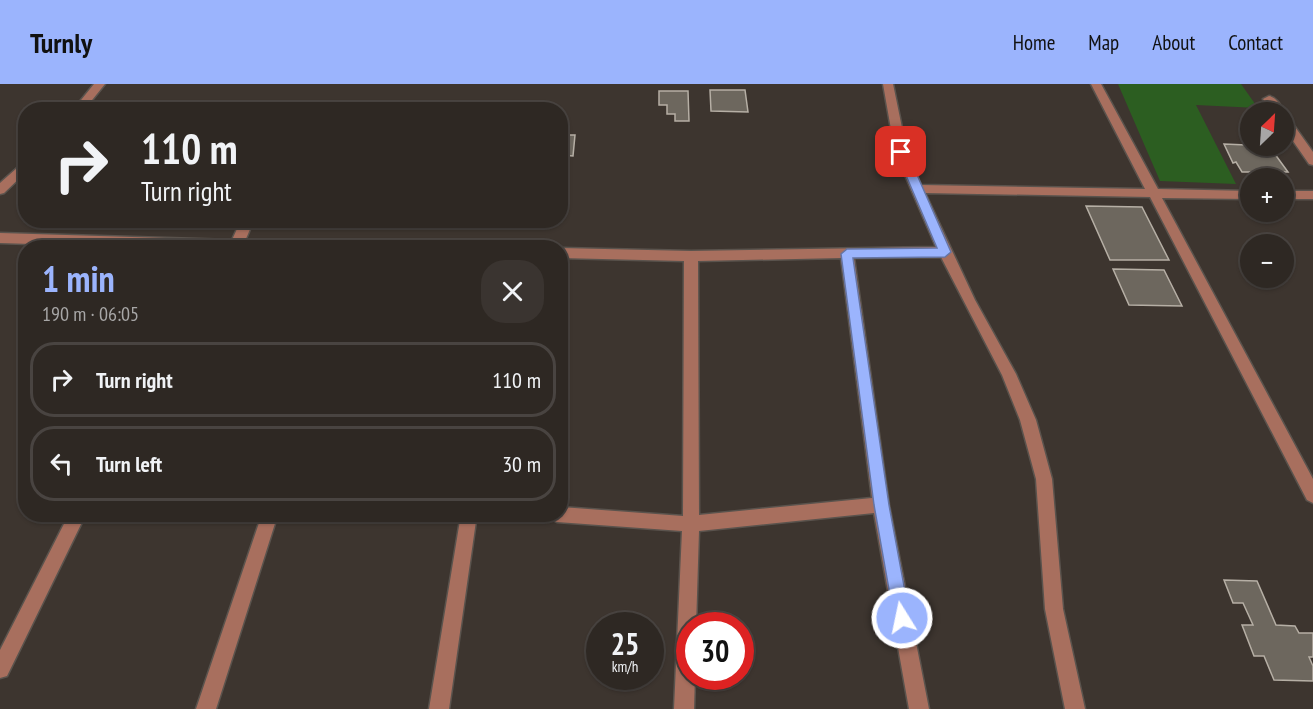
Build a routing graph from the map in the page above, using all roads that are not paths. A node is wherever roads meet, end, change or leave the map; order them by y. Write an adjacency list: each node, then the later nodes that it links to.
1 (100, 84): 5 (street)
2 (888, 84): 10 (street)
3 (1096, 84): 12 (street)
4 (1269, 99): 6 (street)
5 (85, 102)
6 (1271, 102)
7 (1294, 134): 8 (street)
8 (1313, 162)
9 (18, 173): 11 (street)
10 (918, 189): 12 (street); 18 (street)
11 (0, 190)
12 (1154, 195): 13 (street); 22 (street)
13 (1240, 195)
14 (1294, 195): 15 (street)
15 (1313, 195)
16 (0, 238): 17 (street)
17 (53, 240)
18 (945, 252): 20 (street); 34 (street)
19 (568, 253): 21 (street)
20 (847, 254): 21 (street); 23 (street)
21 (691, 256): 28 (street)
22 (1313, 495)
23 (881, 505): 28 (street); 33 (street)
24 (568, 515): 28 (street)
25 (74, 522): 29 (street)
26 (267, 522): 30 (street)
27 (469, 522): 31 (street)
28 (691, 524): 32 (street)
29 (0, 669)
30 (206, 709)
31 (440, 709)
32 (684, 709)
33 (919, 709)
34 (1075, 709)

